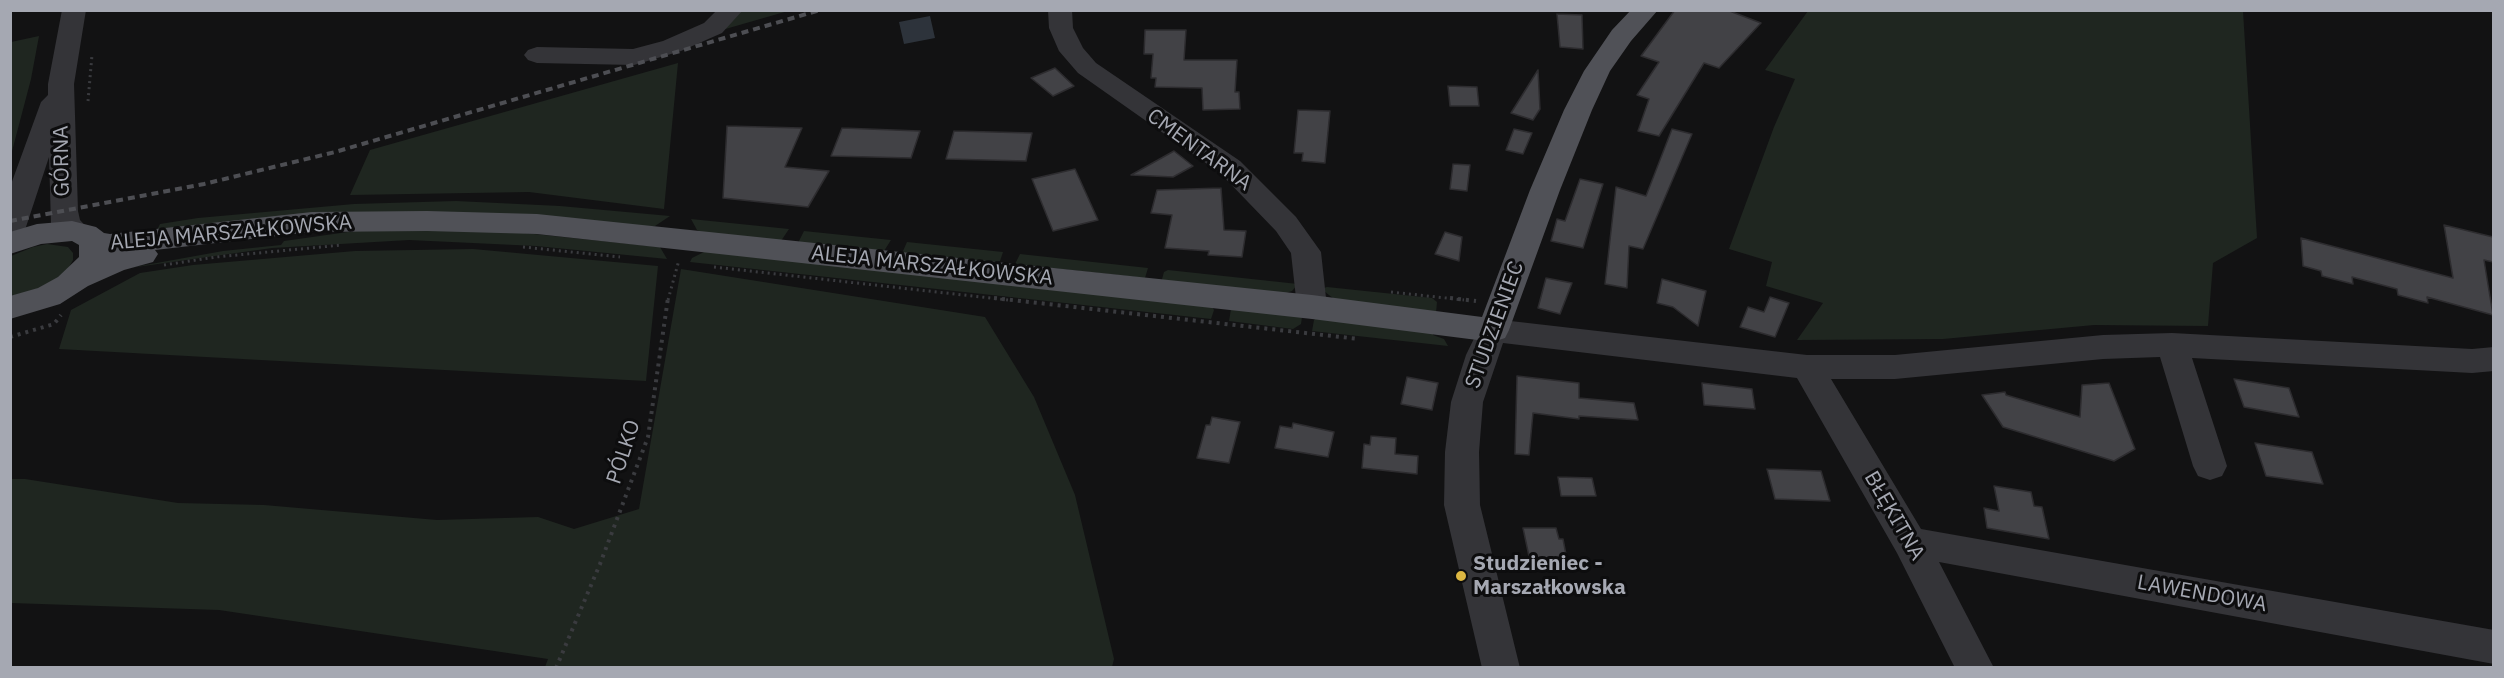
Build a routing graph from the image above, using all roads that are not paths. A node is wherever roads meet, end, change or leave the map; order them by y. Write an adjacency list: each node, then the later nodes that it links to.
1 (74, 10): 6 (street, GÓRNA)
2 (731, 10): 5 (street)
3 (1060, 10): 12 (street, CMENTARNA)
4 (1646, 10): 14 (main road, STUDZIENIEC)
5 (537, 56)
6 (72, 91): 7 (street, GÓRNA); 9 (street, GÓRNA)
7 (10, 230)
8 (359, 233): 9 (main road, ALEJA MARSZAŁKOWSKA); 11 (main road, ALEJA MARSZAŁKOWSKA); 12 (main road, ALEJA MARSZAŁKOWSKA)
9 (85, 237): 10 (main road, ALEJA MARSZAŁKOWSKA); 11 (main road)
10 (10, 244)
11 (77, 278): 13 (main road)
12 (1312, 307): 14 (main road, ALEJA MARSZAŁKOWSKA)
13 (10, 308)
14 (1493, 330): 17 (street); 21 (street, STUDZIENIEC)
15 (2172, 345): 16 (street); 17 (street); 18 (street)
16 (2493, 359)
17 (1807, 367): 19 (street, BŁĘKITNA)
18 (2210, 466)
19 (1910, 542): 20 (street, LAWENDOWA); 22 (street, BŁĘKITNA)
20 (2493, 647)
21 (1501, 668)
22 (1975, 668)

